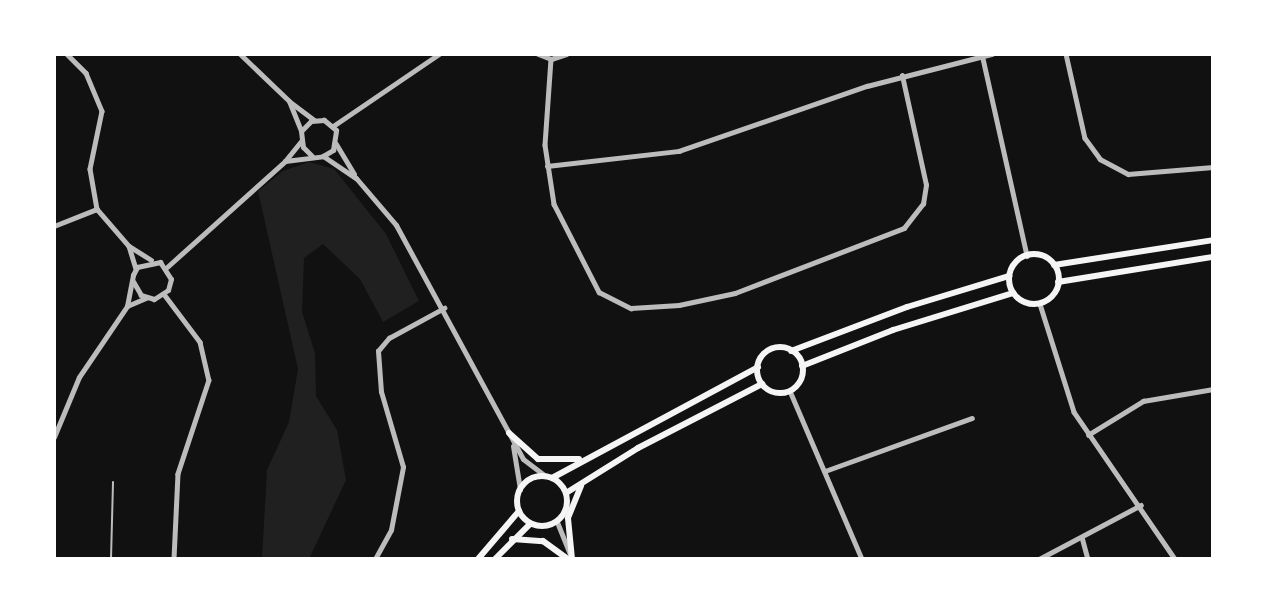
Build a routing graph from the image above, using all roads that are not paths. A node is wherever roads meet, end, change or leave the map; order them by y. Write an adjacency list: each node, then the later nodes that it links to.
1 (66, 54): 23 (street)
2 (240, 54): 11 (street)
3 (439, 54): 13 (street)
4 (538, 54): 9 (street)
5 (566, 54): 9 (street)
6 (992, 54): 8 (street)
7 (1066, 54): 21 (street)
8 (982, 55): 10 (street); 27 (street)
9 (551, 60): 20 (street)
10 (902, 76): 20 (street); 20 (street)
11 (289, 101): 12 (street); 14 (street)
12 (314, 120): 13 (street); 14 (street)
13 (333, 126): 16 (street)
14 (302, 131): 15 (street)
15 (301, 141): 17 (street); 19 (street)
16 (336, 144): 18 (street); 22 (street)
17 (312, 156): 18 (street); 19 (street)
18 (323, 156): 22 (street)
19 (285, 161): 31 (street)
20 (547, 166)
21 (1213, 167)
22 (356, 178): 41 (street)
23 (97, 209): 24 (street); 26 (street)
24 (54, 226)
25 (1213, 240): 30 (main road)
26 (129, 246): 29 (street); 32 (street)
27 (1027, 255): 30 (main road); 33 (main road)
28 (1213, 257): 35 (main road)
29 (151, 260): 31 (street); 32 (street)
30 (1054, 265): 35 (main road)
31 (167, 267): 37 (street)
32 (136, 270): 34 (street)
33 (1010, 276): 36 (main road); 42 (main road)
34 (133, 281): 38 (street); 40 (street)
35 (1058, 282): 39 (main road)
36 (1013, 293): 39 (main road); 43 (main road)
37 (164, 294): 38 (street); 67 (street)
38 (146, 298): 40 (street)
39 (1040, 304): 50 (street)
40 (127, 306): 51 (street)
41 (444, 308): 49 (street); 68 (street)
42 (791, 351): 43 (main road); 44 (main road)
43 (802, 366): 47 (main road)
44 (758, 367): 45 (main road); 52 (main road)
45 (762, 384): 47 (main road); 57 (main road)
46 (1213, 388): 50 (street)
47 (790, 391): 53 (street)
48 (972, 418): 53 (street)
49 (509, 433): 52 (main road); 54 (street); 58 (street)
50 (1088, 435): 60 (street)
51 (54, 437)
52 (586, 458): 55 (main road)
53 (825, 471): 72 (street)
54 (544, 475): 55 (main road); 58 (main road)
55 (552, 478): 59 (main road)
56 (113, 482): 66 (lane)
57 (584, 482): 59 (main road); 71 (main road)
58 (520, 489): 61 (main road)
59 (566, 493): 62 (main road)
60 (1141, 505): 64 (street); 75 (street)
61 (519, 511): 63 (main road); 69 (main road)
62 (557, 522): 63 (main road); 71 (street)
63 (530, 524): 65 (main road)
64 (1082, 537): 73 (street); 74 (street)
65 (512, 539): 70 (main road); 71 (main road)
66 (111, 559)
67 (174, 559)
68 (375, 559)
69 (477, 559)
70 (495, 559)
71 (571, 559)
72 (862, 559)
73 (1039, 559)
74 (1088, 559)
75 (1175, 559)

